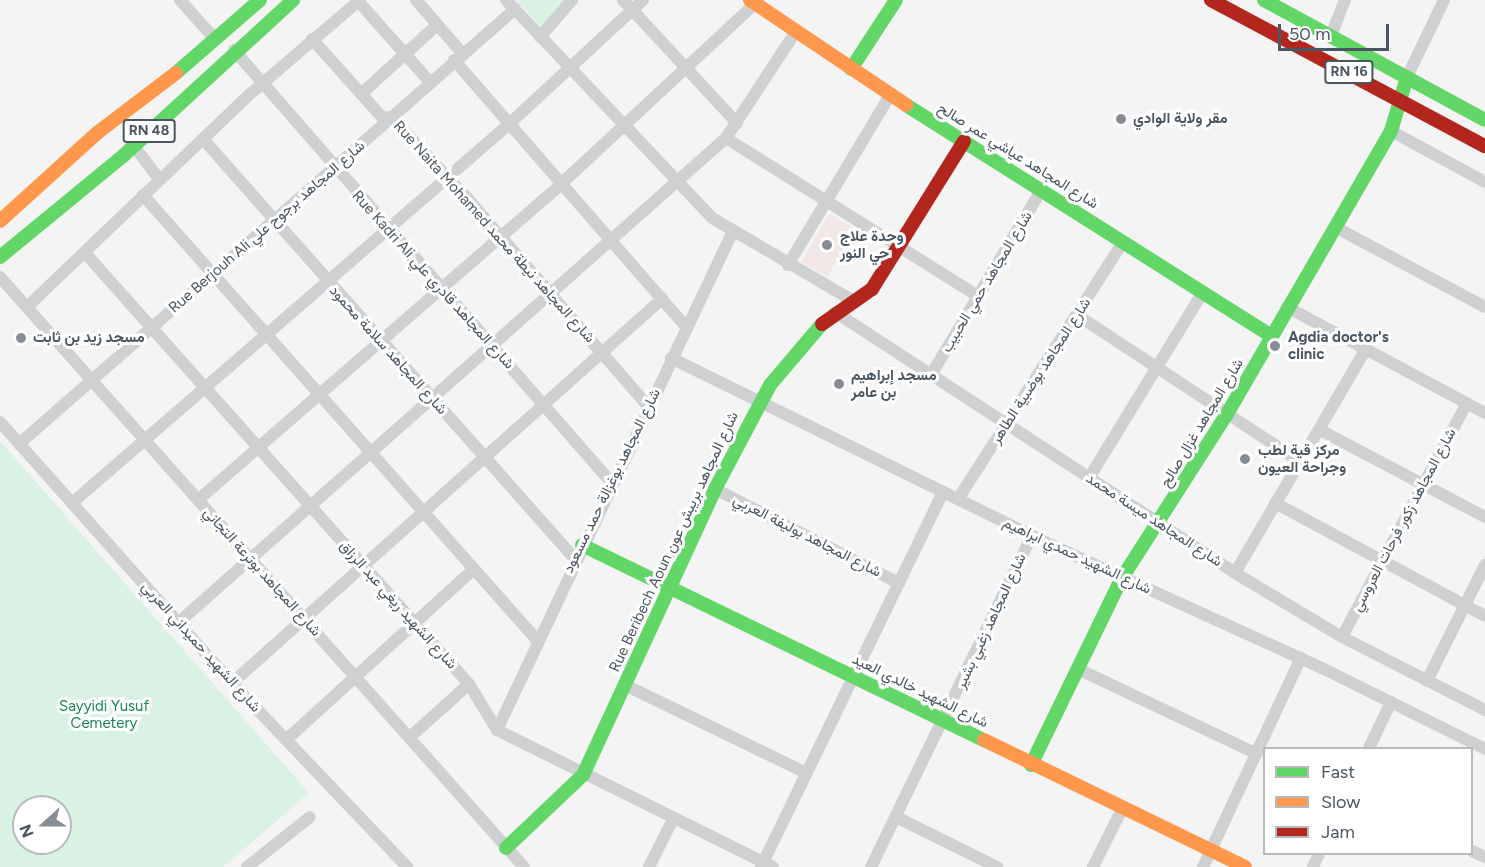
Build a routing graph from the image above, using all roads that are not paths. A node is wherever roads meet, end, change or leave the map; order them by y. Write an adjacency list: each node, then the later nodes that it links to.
1 (180, 0): 21 (street)
2 (260, 0): 21 (street, RN 48)
3 (293, 0): 23 (street, RN 48)
4 (416, 0): 17 (street)
5 (572, 0): 20 (street)
6 (622, 0): 16 (street)
7 (643, 0): 16 (street)
8 (896, 0): 27 (street)
9 (1211, 0): 34 (street, RN 16)
10 (1264, 0): 19 (street, RN 16)
11 (1345, 0): 19 (street)
12 (1444, 0): 29 (street)
13 (359, 1): 22 (street); 24 (street)
14 (755, 2): 18 (street, شارع المجاهد عياشي عمر صالح); 28 (street)
15 (510, 4): 20 (street); 25 (street, Rue Berjouh Ali,شارع المجاهد برجوح علي)
16 (632, 10): 26 (street); 28 (street)
17 (437, 25): 24 (street); 25 (street)
18 (794, 34): 27 (street, شارع المجاهد عياشي عمر صالح); 37 (street)
19 (1331, 36): 29 (street, RN 16)
20 (540, 37): 26 (street)
21 (215, 39): 55 (street, RN 48)
22 (312, 39): 31 (street); 32 (street, Rue Naita Mohamed,شارع المجاهد نيطة محمد)
23 (234, 50): 31 (street, Rue Kadri Ali,شارع المجاهد قادري علي); 44 (street, RN 48)
24 (405, 54): 30 (street); 32 (street)
25 (458, 57): 30 (street, Rue Berjouh Ali,شارع المجاهد برجوح علي); 38 (street)
26 (570, 68): 38 (street); 39 (street)
27 (851, 69): 33 (street, شارع المجاهد عياشي عمر صالح)
28 (687, 70): 37 (street); 39 (street)
29 (1407, 77): 34 (street, شارع المجاهد غزال صالح); 36 (street, RN 16)
30 (430, 82): 35 (street, Rue Berjouh Ali,شارع المجاهد برجوح علي)
31 (262, 84): 42 (street); 46 (street, Rue Kadri Ali,شارع المجاهد قادري علي)
32 (362, 94): 35 (street, Rue Naita Mohamed,شارع المجاهد نيطة محمد)
33 (890, 95): 43 (street, شارع المجاهد عياشي عمر صالح); 54 (street)
34 (1399, 97): 40 (street, شارع المجاهد غزال صالح); 45 (street, RN 16)
35 (391, 117): 46 (street, Rue Berjouh Ali,شارع المجاهد برجوح علي); 47 (street, Rue Naita Mohamed,شارع المجاهد نيطة محمد)
36 (1484, 118)
37 (736, 123): 41 (street)
38 (508, 125): 47 (street); 50 (street)
39 (624, 127): 50 (street); 51 (street)
40 (1391, 131): 49 (street); 58 (street, شارع المجاهد غزال صالح)
41 (726, 138): 51 (street); 54 (street)
42 (203, 140): 48 (street); 56 (street, شارع المجاهد سلامة محمود)
43 (964, 141): 52 (street, شارع المجاهد عياشي عمر صالح); 63 (street, Rue Beribech Aoun,شارع المجاهد بريبش عون)
44 (134, 146): 48 (street); 65 (street, RN 48)
45 (1485, 146)
46 (334, 169): 56 (street, Rue Berjouh Ali,شارع المجاهد برجوح علي); 57 (street, Rue Kadri Ali,شارع المجاهد قادري علي)
47 (447, 177): 57 (street); 60 (street, Rue Naita Mohamed,شارع المجاهد نيطة محمد)
48 (159, 179): 53 (street)
49 (1485, 182)
50 (561, 184): 60 (street); 61 (street)
51 (675, 184): 59 (street); 61 (street)
52 (1042, 189): 62 (street, شارع المجاهد عياشي عمر صالح); 73 (street, شارع المجاهد حمي الحبيب)
53 (143, 195): 64 (street); 67 (street)
54 (825, 201): 63 (street); 66 (street)
55 (0, 220)
56 (273, 220): 67 (street, Rue Berjouh Ali,شارع المجاهد برجوح علي); 69 (street, شارع المجاهد سلامة محمود)
57 (386, 228): 69 (street); 70 (street, Rue Kadri Ali,شارع المجاهد قادري علي)
58 (1335, 228): 77 (street, شارع المجاهد غزال صالح); 78 (street)
59 (732, 233): 66 (street); 81 (street, شارع المجاهد بوغزالة حمد مسعود)
60 (501, 236): 70 (street); 72 (street, Rue Naita Mohamed,شارع المجاهد نيطة محمد)
61 (611, 242): 72 (street); 74 (street)
62 (1123, 242): 71 (street, شارع المجاهد عياشي عمر صالح); 80 (street, شارع المجاهد بوضبية الطاهر)
63 (901, 246): 73 (street); 75 (street, Rue Beribech Aoun,شارع المجاهد بريبش عون)
64 (86, 254): 76 (street); 82 (street, شارع الشهيد ريغي عبد الرزاق)
65 (0, 257)
66 (788, 265): 75 (street)
67 (213, 275): 82 (street, Rue Berjouh Ali,شارع المجاهد برجوح علي); 83 (street)
68 (0, 277): 76 (street, شارع المجاهد بوترعة التجاني)
69 (326, 280): 83 (street); 85 (street, شارع المجاهد سلامة محمود)
70 (440, 287): 85 (street); 86 (street, Rue Kadri Ali,شارع المجاهد قادري علي)
71 (1203, 292): 84 (street, شارع المجاهد عياشي عمر صالح); 90 (street)
72 (552, 294): 86 (street); 88 (street, Rue Naita Mohamed,شارع المجاهد نيطة محمد)
73 (978, 296): 91 (street, شارع المجاهد حمي الحبيب)
74 (662, 300): 81 (street); 88 (street)
75 (855, 302): 79 (street, Rue Beribech Aoun,شارع المجاهد بريبش عون)
76 (27, 306): 92 (street, شارع المجاهد بوترعة التجاني)
77 (1287, 307): 84 (street, شارع المجاهد غزال صالح); 87 (street)
78 (1485, 307)
79 (835, 312): 91 (street, شارع المجاهد ميسة محمد); 97 (street, Rue Beribech Aoun,شارع المجاهد بريبش عون)
80 (1077, 315): 90 (street); 103 (street, شارع المجاهد بوضبية الطاهر)
81 (687, 328): 89 (street, شارع المجاهد بوغزالة حمد مسعود)
82 (152, 329): 92 (street, Rue Berjouh Ali,شارع المجاهد برجوح علي); 93 (street, شارع الشهيد ريغي عبد الرزاق)
83 (266, 335): 93 (street); 94 (street)
84 (1272, 336): 101 (street, شارع المجاهد غزال صالح)
85 (379, 340): 94 (street); 95 (street, شارع المجاهد سلامة محمود)
86 (493, 347): 95 (street); 98 (street, Rue Kadri Ali,شارع المجاهد قادري علي)
87 (1366, 349): 96 (street); 104 (street)
88 (603, 354): 98 (street); 99 (street, Rue Naita Mohamed,شارع المجاهد نيطة محمد)
89 (671, 358): 97 (street, شارع الشهيد حمدي ابراهيم); 99 (street, شارع المجاهد بوغزالة حمد مسعود)
90 (1158, 368): 101 (street); 111 (street)
91 (931, 375): 103 (street, شارع المجاهد ميسة محمد)
92 (93, 380): 105 (street, شارع المجاهد بوترعة التجاني); 106 (street, Rue Berjouh Ali,شارع المجاهد برجوح علي)
93 (205, 388): 105 (street); 107 (street, شارع الشهيد ريغي عبد الرزاق)
94 (318, 393): 107 (street); 108 (street)
95 (432, 400): 108 (street); 109 (street, شارع المجاهد سلامة محمود)
96 (1467, 403): 100 (street); 113 (street, شارع المجاهد زكور فرحات العروسي)
97 (759, 404): 114 (street, Rue Beribech Aoun,شارع المجاهد بريبش عون); 115 (street, شارع الشهيد حمدي ابراهيم)
98 (546, 406): 109 (street); 112 (street, Rue Kadri Ali,شارع المجاهد قادري علي)
99 (648, 406): 112 (street, شارع المجاهد بوغزالة حمد مسعود)
100 (1485, 413)
101 (1227, 414): 110 (street); 123 (street, شارع المجاهد غزال صالح)
102 (0, 422): 106 (street, شارع الشهيد حميداني العربي)
103 (1008, 423): 111 (street, شارع المجاهد ميسة محمد); 117 (street, شارع المجاهد بوضبية الطاهر)
104 (1320, 430): 110 (street); 113 (street)
105 (145, 440): 116 (street, شارع المجاهد بوترعة التجاني); 118 (street)
106 (19, 444): 118 (street, شارع الشهيد حميداني العربي)
107 (258, 447): 116 (street); 120 (street, شارع الشهيد ريغي عبد الرزاق)
108 (371, 454): 120 (street); 121 (street)
109 (486, 460): 121 (street); 126 (street, شارع المجاهد سلامة محمود)
110 (1300, 462): 119 (street)
111 (1089, 478): 123 (street, شارع المجاهد ميسة محمد)
112 (610, 481): 125 (street, شارع المجاهد بوغزالة حمد مسعود)
113 (1423, 485): 122 (street); 128 (street, شارع المجاهد زكور فرحات العروسي)
114 (715, 489): 134 (street, شارع المجاهد بوليفة العربي); 135 (street, Rue Beribech Aoun,شارع المجاهد بريبش عون)
115 (943, 492): 117 (street, شارع الشهيد حمدي ابراهيم); 134 (street)
116 (198, 500): 127 (street, شارع المجاهد بوترعة التجاني)
117 (958, 500): 124 (street, شارع الشهيد حمدي ابراهيم)
118 (72, 503): 139 (street, شارع الشهيد حميداني العربي)
119 (1275, 503): 128 (street); 132 (street)
120 (310, 507): 127 (street); 130 (street, شارع الشهيد ريغي عبد الرزاق)
121 (424, 513): 130 (street); 131 (street)
122 (1485, 517)
123 (1160, 525): 132 (street, شارع المجاهد ميسة محمد); 133 (street, شارع المجاهد غزال صالح)
124 (1032, 536): 133 (street, شارع الشهيد حمدي ابراهيم); 153 (street, شارع المجاهد زغبي بشير)
125 (582, 545): 126 (street, شارع المجاهد بوغزالة حمد مسعود); 135 (street, شارع الشهيد خالدي العيد)
126 (575, 559): 142 (street, شارع المجاهد بوغزالة حمد مسعود)
127 (250, 560): 138 (street, شارع المجاهد بوترعة التجاني); 139 (street)
128 (1383, 561): 136 (street); 141 (street, شارع المجاهد زكور فرحات العروسي)
129 (1485, 566): 136 (street)
130 (364, 567): 138 (street); 140 (street, شارع الشهيد ريغي عبد الرزاق)
131 (474, 569): 140 (street); 142 (street)
132 (1235, 573): 141 (street, شارع المجاهد ميسة محمد)
133 (1122, 578): 143 (street, شارع الشهيد حمدي ابراهيم); 144 (street, شارع المجاهد غزال صالح)
134 (899, 583): 146 (street)
135 (671, 588): 146 (street, شارع الشهيد خالدي العيد); 150 (street, Rue Beribech Aoun,شارع المجاهد بريبش عون)
136 (1464, 604): 137 (street); 147 (street)
137 (1485, 616)
138 (304, 619): 145 (street, شارع المجاهد بوترعة التجاني); 148 (street)
139 (179, 622): 148 (street, شارع الشهيد حميداني العربي)
140 (414, 623): 145 (street); 149 (street, شارع الشهيد ريغي عبد الرزاق)
141 (1342, 638): 147 (street, شارع المجاهد ميسة محمد)
142 (536, 639): 154 (street, شارع المجاهد بوغزالة حمد مسعود)
143 (1301, 658): 151 (street, شارع الشهيد حمدي ابراهيم); 159 (street)
144 (1078, 669): 159 (street); 160 (street, شارع المجاهد غزال صالح)
145 (356, 676): 155 (street, شارع المجاهد بوترعة التجاني); 156 (street)
146 (852, 676): 153 (street, شارع الشهيد خالدي العيد); 161 (street)
147 (1427, 681): 152 (street, شارع المجاهد ميسة محمد)
148 (232, 683): 156 (street, شارع الشهيد حميداني العربي)
149 (469, 684): 154 (street, شارع الشهيد ريغي عبد الرزاق); 155 (street)
150 (625, 685): 161 (street); 162 (street, Rue Beribech Aoun,شارع المجاهد بريبش عون)
151 (1390, 702): 157 (street); 158 (street, شارع الشهيد حمدي ابراهيم)
152 (1485, 710)
153 (944, 721): 160 (street, شارع الشهيد خالدي العيد); 164 (street, شارع المجاهد زغبي بشير)
154 (497, 730): 162 (street)
155 (410, 737): 167 (street, شارع المجاهد بوترعة التجاني)
156 (286, 740): 171 (street, شارع الشهيد حميداني العربي)
157 (1368, 747)
158 (1485, 749)
159 (1257, 754): 168 (street)
160 (1031, 765): 163 (street, شارع الشهيد خالدي العيد)
161 (806, 773): 169 (street)
162 (583, 775): 166 (street); 167 (street, Rue Beribech Aoun,شارع المجاهد بريبش عون)
163 (1122, 809): 168 (street, شارع الشهيد خالدي العيد); 176 (street)
164 (896, 817): 174 (street, شارع المجاهد زغبي بشير); 175 (street)
165 (310, 818): 170 (street)
166 (672, 821): 169 (street); 173 (street)
167 (506, 848): 172 (street, شارع المجاهد بوترعة التجاني)
168 (1211, 851): 177 (street); 178 (street, شارع الشهيد خالدي العيد)
169 (766, 865)
170 (247, 867)
171 (407, 867)
172 (524, 867)
173 (649, 867)
174 (871, 867)
175 (997, 867)
176 (1093, 867)
177 (1203, 867)
178 (1245, 867)

